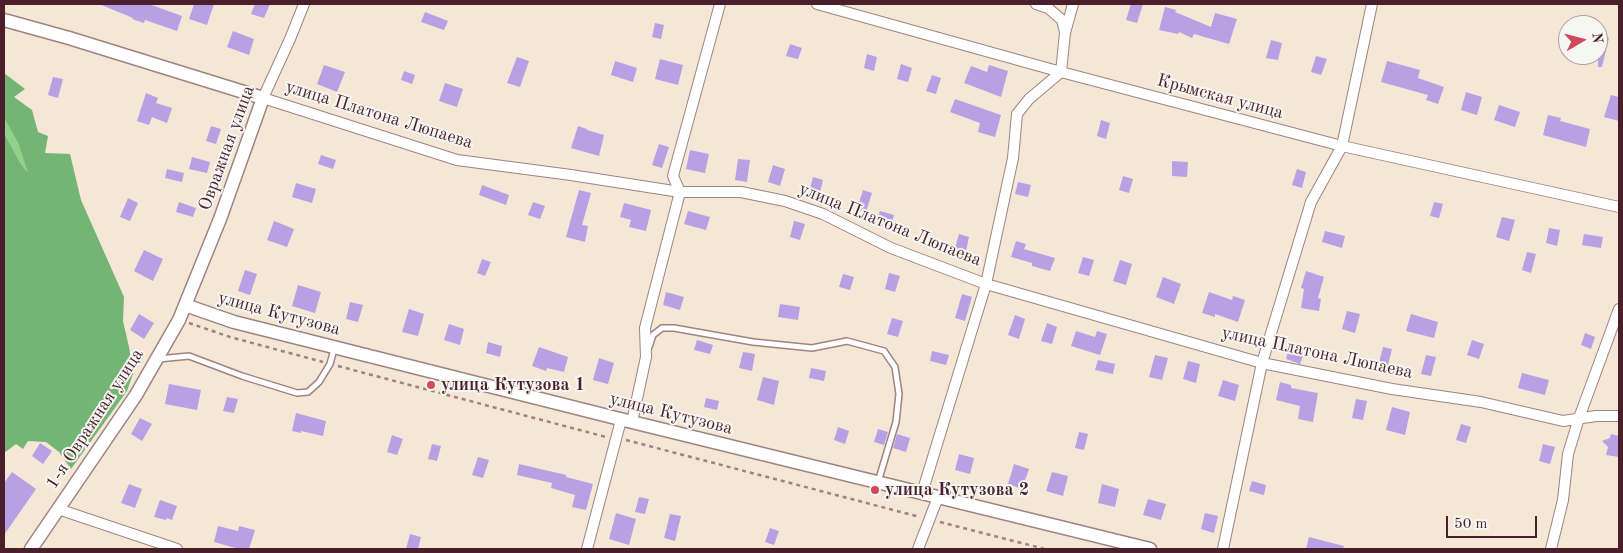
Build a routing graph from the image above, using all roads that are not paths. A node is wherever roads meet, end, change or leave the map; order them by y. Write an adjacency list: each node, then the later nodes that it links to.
1 (304, 4): 10 (street, Овражная улица)
2 (720, 4): 12 (street)
3 (817, 4): 9 (street, Крымская улица)
4 (1036, 4): 8 (street)
5 (1073, 4): 8 (street)
6 (1372, 4): 11 (street)
7 (4, 20): 10 (street, улица Платона Люпаева)
8 (1065, 33): 9 (street)
9 (1061, 72): 11 (street, Крымская улица); 14 (street)
10 (263, 98): 12 (street, улица Платона Люпаева); 15 (street, Овражная улица)
11 (1342, 146): 13 (street, Крымская улица); 20 (street)
12 (680, 192): 14 (street, улица Платона Люпаева); 18 (street)
13 (1619, 207)
14 (986, 284): 20 (street, улица Платона Люпаева); 25 (street)
15 (185, 305): 17 (street, улица Кутузова); 19 (street, 1-я Овражная улица)
16 (1619, 309): 22 (street)
17 (335, 348): 19 (lane); 23 (street, улица Кутузова)
18 (646, 357): 23 (street); 24 (lane)
19 (155, 359): 27 (street, 1-я Овражная улица)
20 (1262, 363): 22 (street, улица Платона Люпаева); 33 (street)
21 (1619, 416): 22 (street, улица Платона Люпаева)
22 (1579, 418): 34 (street)
23 (627, 421): 24 (street, улица Кутузова); 30 (street)
24 (878, 482): 25 (street, улица Кутузова)
25 (922, 493): 26 (street, улица Кутузова)
26 (938, 497): 31 (street); 32 (street, улица Кутузова)
27 (58, 509): 28 (street, 1-я Овражная улица); 29 (street)
28 (30, 549)
29 (176, 549)
30 (587, 549)
31 (918, 549)
32 (1150, 549)
33 (1224, 549)
34 (1551, 549)

